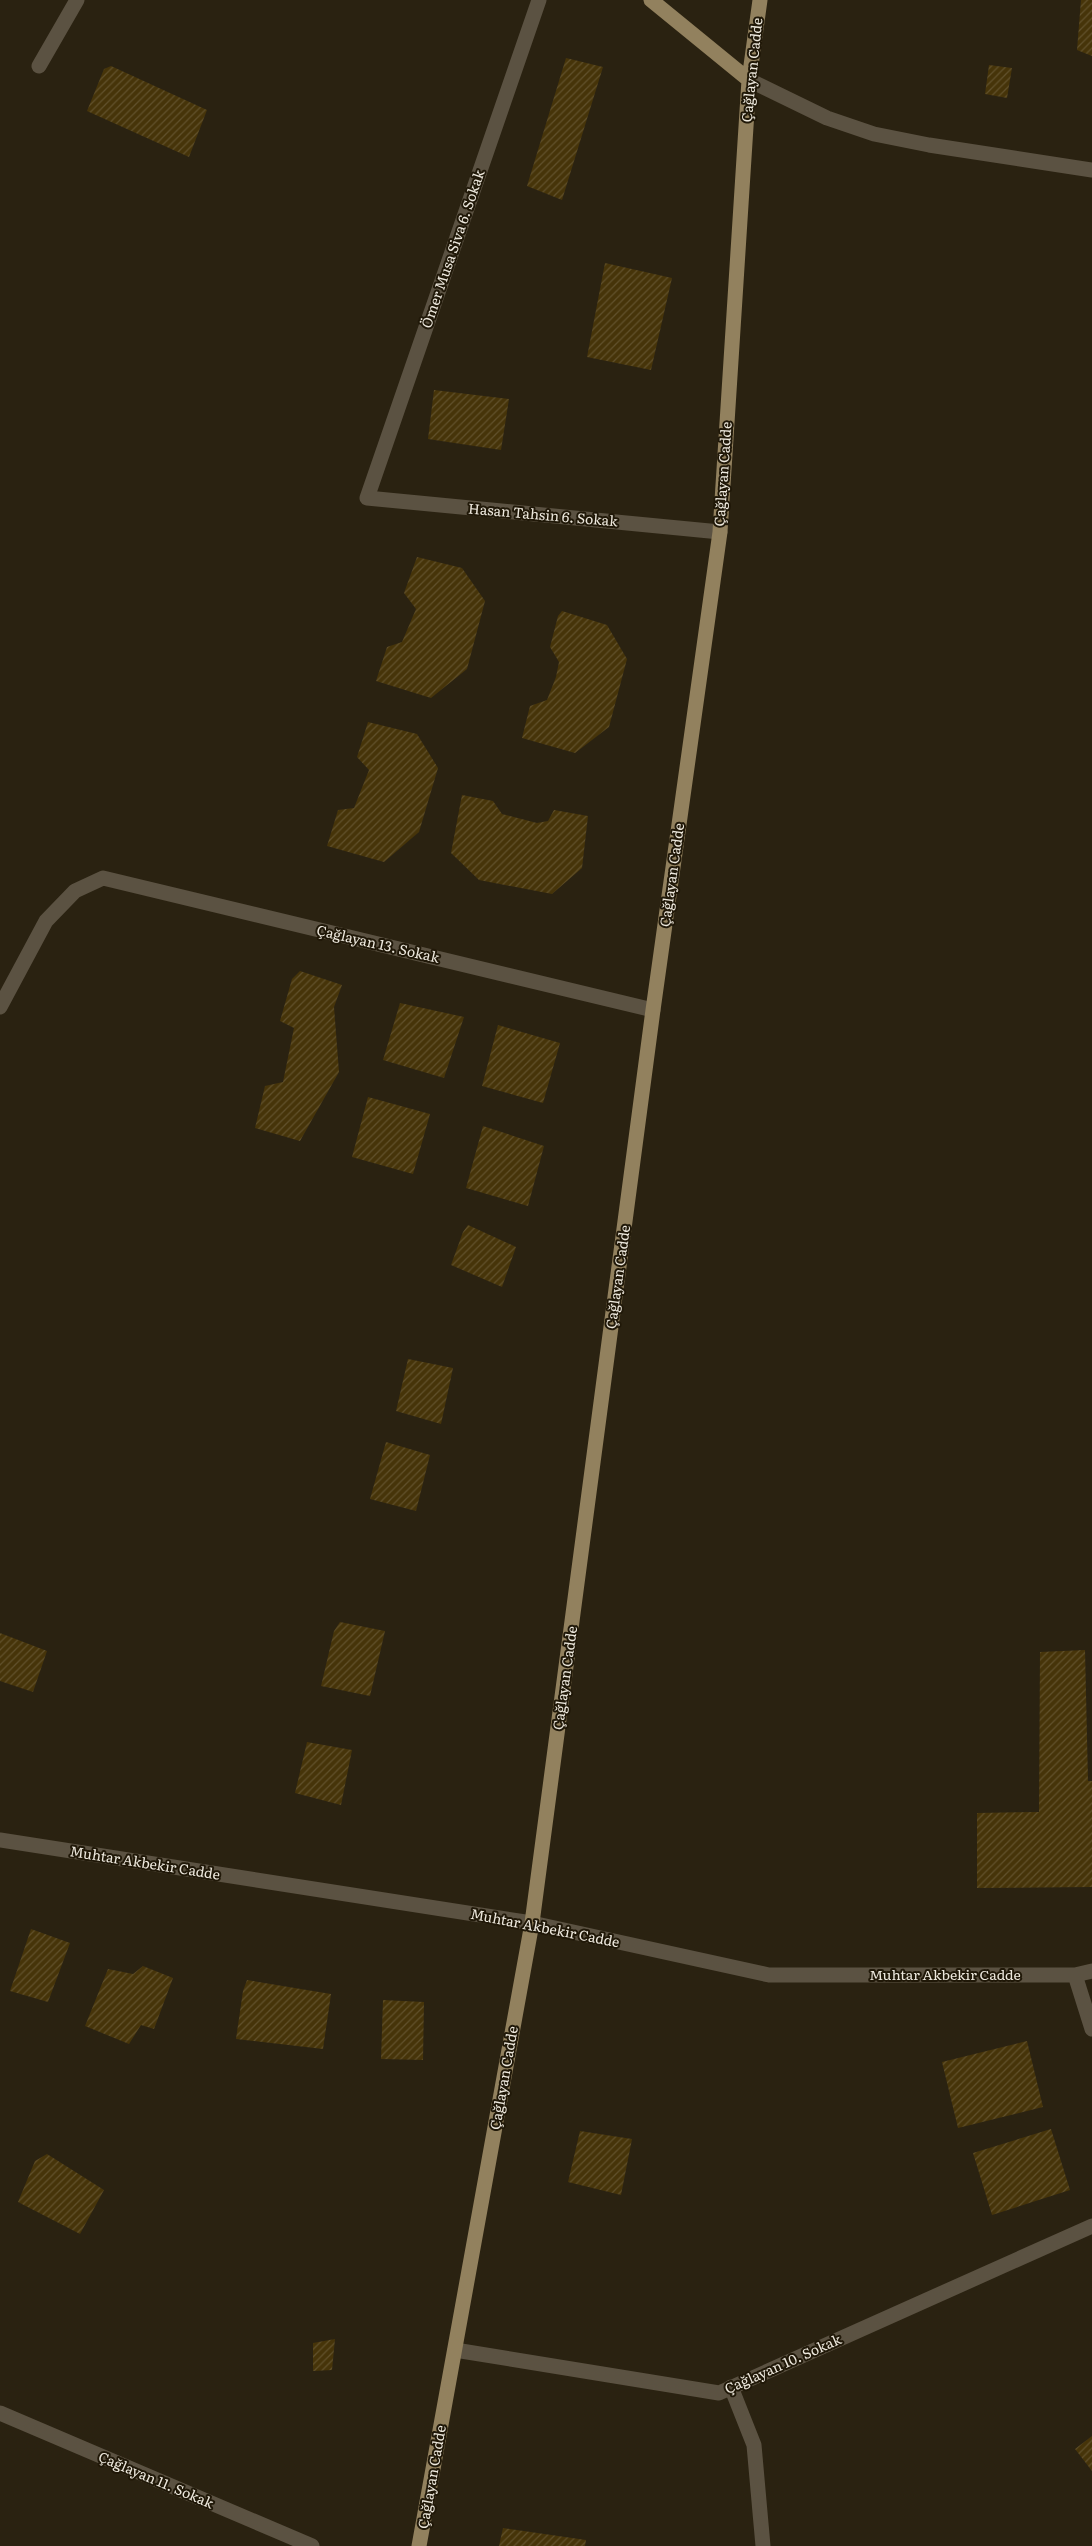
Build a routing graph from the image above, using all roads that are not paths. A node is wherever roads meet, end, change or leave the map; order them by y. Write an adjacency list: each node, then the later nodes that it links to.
1 (78, 0): 5 (street)
2 (538, 0): 8 (street, Ömer Musa Siva 6. Sokak)
3 (652, 0): 6 (main road)
4 (760, 0): 6 (main road, Çağlayan Cadde)
5 (40, 66)
6 (749, 80): 7 (street); 9 (main road, Çağlayan Cadde)
7 (1092, 170)
8 (367, 498): 9 (street, Hasan Tahsin 6. Sokak)
9 (720, 532): 11 (main road, Çağlayan Cadde)
10 (0, 1007): 11 (street, Çağlayan 13. Sokak)
11 (653, 1010): 13 (main road, Çağlayan Cadde)
12 (0, 1840): 13 (street, Muhtar Akbekir Cadde)
13 (532, 1923): 15 (street, Muhtar Akbekir Cadde); 18 (main road, Çağlayan Cadde)
14 (1092, 1971): 15 (street, Muhtar Akbekir Cadde)
15 (1074, 1975): 16 (street)
16 (1092, 2029)
17 (1092, 2226): 19 (street, Çağlayan 10. Sokak)
18 (455, 2350): 19 (street, Çağlayan 10. Sokak); 22 (main road, Çağlayan Cadde)
19 (731, 2387): 23 (street)
20 (0, 2414): 21 (street, Çağlayan 11. Sokak)
21 (312, 2546)
22 (419, 2546)
23 (763, 2546)

